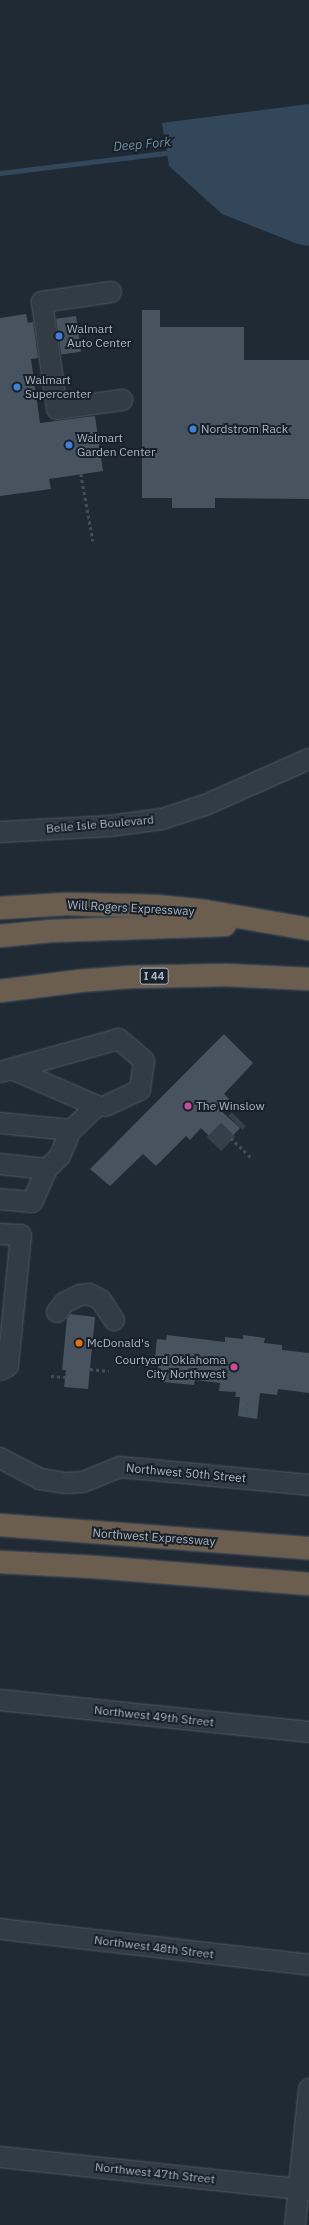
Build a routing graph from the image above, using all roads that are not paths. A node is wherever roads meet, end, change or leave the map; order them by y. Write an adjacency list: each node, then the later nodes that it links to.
1 (111, 292): 2 (street)
2 (122, 400)
3 (309, 759): 4 (street, Belle Isle Boulevard)
4 (0, 832)
5 (0, 908): 6 (highway, Will Rogers Expressway)
6 (278, 923): 7 (highway, Will Rogers Expressway); 8 (highway)
7 (309, 929)
8 (0, 936)
9 (309, 979): 10 (highway, I 44)
10 (0, 991)
11 (6, 1070): 12 (street); 14 (street)
12 (105, 1106)
13 (0, 1123): 14 (street)
14 (71, 1130): 16 (street)
15 (0, 1164): 16 (street)
16 (47, 1169): 17 (street)
17 (0, 1199)
18 (0, 1234): 21 (street)
19 (57, 1312): 20 (street)
20 (114, 1320)
21 (0, 1370)
22 (0, 1458): 23 (street, Northwest 50th Street)
23 (309, 1484)
24 (0, 1525): 25 (highway, Northwest Expressway)
25 (309, 1548)
26 (0, 1562): 27 (highway)
27 (309, 1584)
28 (0, 1700): 29 (street, Northwest 49th Street)
29 (309, 1732)
30 (0, 1929): 31 (street, Northwest 48th Street)
31 (309, 1965)
32 (309, 2089): 34 (street)
33 (0, 2157): 34 (street, Northwest 47th Street)
34 (304, 2189): 35 (street)
35 (295, 2225)

